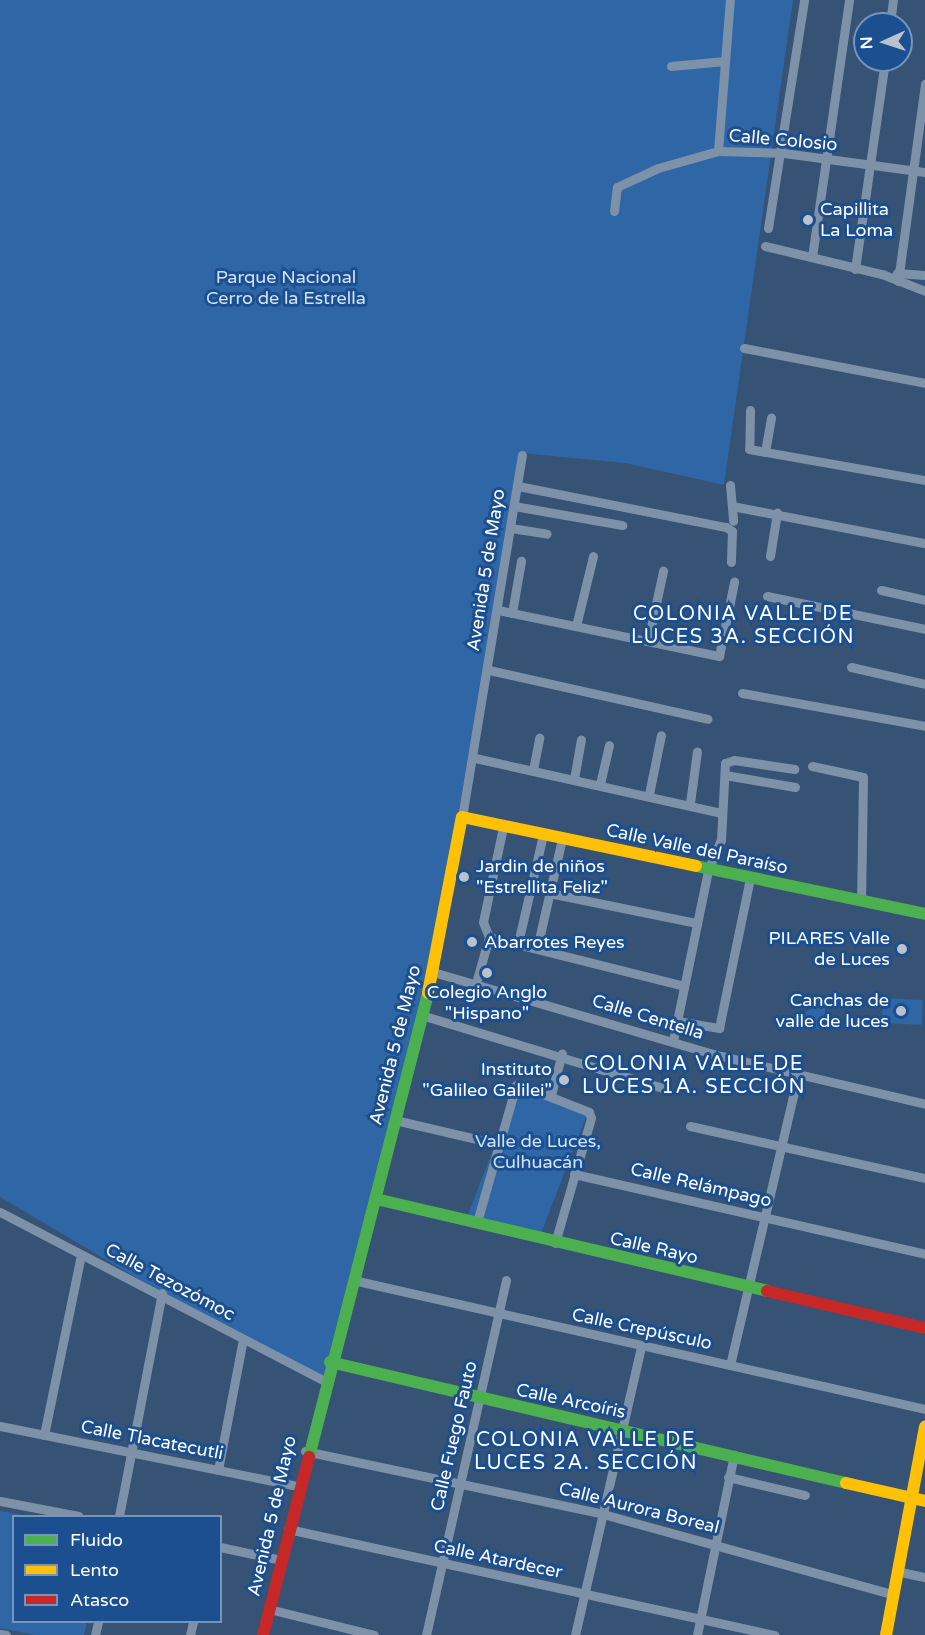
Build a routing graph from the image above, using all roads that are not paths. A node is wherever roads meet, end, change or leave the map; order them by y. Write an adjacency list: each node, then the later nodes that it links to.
1 (730, 0): 4 (street, Calle Colosio)
2 (804, 0): 9 (street)
3 (849, 0): 10 (street)
4 (725, 61): 5 (street); 8 (street, Calle Colosio)
5 (671, 66)
6 (883, 72): 11 (street)
7 (925, 84): 12 (street)
8 (718, 151): 9 (street, Calle Colosio); 13 (street)
9 (784, 153): 10 (street, Calle Colosio); 14 (street)
10 (826, 160): 11 (street, Calle Colosio); 16 (street)
11 (870, 165): 12 (street, Calle Colosio); 17 (street)
12 (920, 171): 19 (street)
13 (614, 211)
14 (768, 228)
15 (765, 246): 16 (street)
16 (812, 257): 17 (street)
17 (855, 269): 19 (street)
18 (925, 275): 19 (street)
19 (899, 277): 20 (street)
20 (925, 291)
21 (744, 348): 22 (street)
22 (925, 383)
23 (750, 410): 25 (street)
24 (771, 418): 25 (street)
25 (765, 452): 27 (street)
26 (522, 455): 29 (street, Avenida 5 de Mayo)
27 (925, 480)
28 (730, 485): 31 (street)
29 (518, 486): 30 (street, Avenida 5 de Mayo); 41 (street)
30 (514, 506): 34 (street); 35 (street, Avenida 5 de Mayo)
31 (732, 506): 32 (street); 33 (street)
32 (777, 513): 37 (street); 38 (street)
33 (733, 521)
34 (622, 525)
35 (511, 528): 36 (street); 47 (street, Avenida 5 de Mayo)
36 (547, 534)
37 (925, 543)
38 (770, 555)
39 (593, 556): 49 (street)
40 (520, 561): 48 (street)
41 (731, 562)
42 (663, 571): 51 (street)
43 (734, 582): 51 (street)
44 (881, 590): 46 (street)
45 (767, 596): 50 (street)
46 (925, 600)
47 (498, 610): 48 (street); 53 (street, Avenida 5 de Mayo)
48 (512, 613): 49 (street)
49 (576, 626): 51 (street)
50 (925, 629)
51 (648, 640)
52 (851, 667): 54 (street)
53 (489, 670): 56 (street); 63 (street, Avenida 5 de Mayo)
54 (925, 684)
55 (742, 693): 57 (street)
56 (708, 719)
57 (925, 726)
58 (661, 735): 71 (street)
59 (539, 738): 66 (street)
60 (581, 740): 68 (street)
61 (609, 745): 69 (street)
62 (698, 751): 72 (street)
63 (475, 758): 66 (street); 74 (street, Avenida 5 de Mayo)
64 (812, 766): 81 (street)
65 (794, 769): 67 (street)
66 (532, 770): 68 (street)
67 (724, 775): 70 (street); 73 (street)
68 (573, 778): 69 (street)
69 (600, 784): 71 (street)
70 (795, 787)
71 (649, 794): 72 (street)
72 (690, 803): 73 (street)
73 (722, 813): 78 (street)
74 (462, 817): 75 (street, Calle Valle del Paraíso); 87 (street, Avenida 5 de Mayo)
75 (503, 827): 76 (street, Calle Valle del Paraíso); 84 (street)
76 (543, 835): 77 (street, Calle Valle del Paraíso); 85 (street)
77 (562, 839): 78 (street, Calle Valle del Paraíso); 80 (street)
78 (708, 870): 79 (street, Calle Valle del Paraíso); 83 (street)
79 (750, 878): 81 (street, Calle Valle del Paraíso); 91 (street)
80 (549, 894): 83 (street); 86 (street)
81 (861, 901): 82 (street, Calle Valle del Paraíso)
82 (925, 914)
83 (697, 923): 89 (street)
84 (489, 937): 85 (street); 88 (street)
85 (518, 943): 86 (street)
86 (537, 948): 89 (street)
87 (433, 972): 88 (street, Calle Centella); 90 (street, Avenida 5 de Mayo)
88 (476, 983): 92 (street, Calle Centella)
89 (684, 986): 91 (street)
90 (421, 1015): 93 (street); 98 (street, Avenida 5 de Mayo)
91 (677, 1021): 92 (street)
92 (673, 1041): 94 (street, Calle Centella)
93 (562, 1053): 95 (street); 96 (street)
94 (798, 1074): 97 (street, Calle Centella); 101 (street)
95 (663, 1088)
96 (551, 1095): 100 (street); 102 (street)
97 (925, 1104)
98 (395, 1120): 100 (street); 104 (street, Avenida 5 de Mayo)
99 (690, 1126): 101 (street)
100 (498, 1144): 107 (street)
101 (780, 1146): 103 (street); 106 (street)
102 (574, 1174): 106 (street, Calle Relámpago); 108 (street)
103 (925, 1178)
104 (376, 1199): 107 (street, Calle Rayo); 111 (street, Avenida 5 de Mayo)
105 (0, 1212): 109 (street, Calle Tezozómoc)
106 (765, 1217): 110 (street, Calle Relámpago); 113 (street)
107 (477, 1222): 108 (street, Calle Rayo)
108 (555, 1243): 113 (street, Calle Rayo)
109 (81, 1254): 114 (street, Calle Tezozómoc); 127 (street)
110 (925, 1254)
111 (353, 1280): 115 (street, Calle Crepúsculo); 119 (street, Avenida 5 de Mayo)
112 (506, 1280): 115 (street, Calle Fuego Fauto)
113 (746, 1288): 116 (street, Calle Rayo); 120 (street)
114 (162, 1293): 117 (street, Calle Tezozómoc); 129 (street)
115 (499, 1314): 118 (street, Calle Crepúsculo); 122 (street, Calle Fuego Fauto)
116 (925, 1328)
117 (243, 1339): 121 (street, Calle Tezozómoc); 131 (street)
118 (641, 1347): 120 (street, Calle Crepúsculo); 126 (street)
119 (330, 1362): 121 (street, Avenida 5 de Mayo); 122 (street, Calle Arcoíris)
120 (730, 1365): 123 (street, Calle Crepúsculo)
121 (324, 1381): 128 (street, Avenida 5 de Mayo)
122 (479, 1400): 126 (street, Calle Arcoíris); 133 (street, Calle Fuego Fauto)
123 (925, 1409)
124 (0, 1426): 127 (street, Calle Tlacatecutli)
125 (925, 1429): 136 (street)
126 (623, 1431): 130 (street, Calle Arcoíris); 139 (street)
127 (44, 1435): 129 (street, Calle Tlacatecutli)
128 (305, 1451): 133 (street, Calle Aurora Boreal); 134 (street, Avenida 5 de Mayo)
129 (130, 1452): 131 (street, Calle Tlacatecutli); 141 (street)
130 (734, 1455): 132 (street); 136 (street, Calle Arcoíris)
131 (218, 1470): 134 (street, Calle Tlacatecutli)
132 (728, 1477): 135 (street); 143 (street)
133 (460, 1485): 139 (street, Calle Aurora Boreal); 146 (street, Calle Fuego Fauto)
134 (298, 1486): 142 (street, Avenida 5 de Mayo)
135 (804, 1495)
136 (911, 1497): 137 (street, Calle Arcoíris); 147 (street)
137 (925, 1500)
138 (0, 1501): 140 (street)
139 (603, 1514): 143 (street, Calle Aurora Boreal); 149 (street)
140 (75, 1515)
141 (119, 1515)
142 (288, 1529): 145 (street, Avenida 5 de Mayo); 146 (street, Calle Atardecer)
143 (715, 1544): 150 (street, Calle Aurora Boreal); 152 (street)
144 (222, 1547): 145 (street)
145 (281, 1560): 151 (street, Avenida 5 de Mayo)
146 (442, 1564): 149 (street, Calle Atardecer); 157 (street, Calle Fuego Fauto)
147 (896, 1571): 148 (street); 150 (street)
148 (925, 1577)
149 (585, 1594): 152 (street, Calle Atardecer); 158 (street)
150 (892, 1594): 161 (street)
151 (269, 1609): 155 (street, Avenida 5 de Mayo); 156 (street)
152 (700, 1622): 159 (street); 160 (street, Calle Atardecer)
153 (0, 1634): 154 (street)
154 (6, 1635)
155 (263, 1635)
156 (374, 1635)
157 (426, 1635)
158 (575, 1635)
159 (697, 1635)
160 (775, 1635)
161 (886, 1635)

